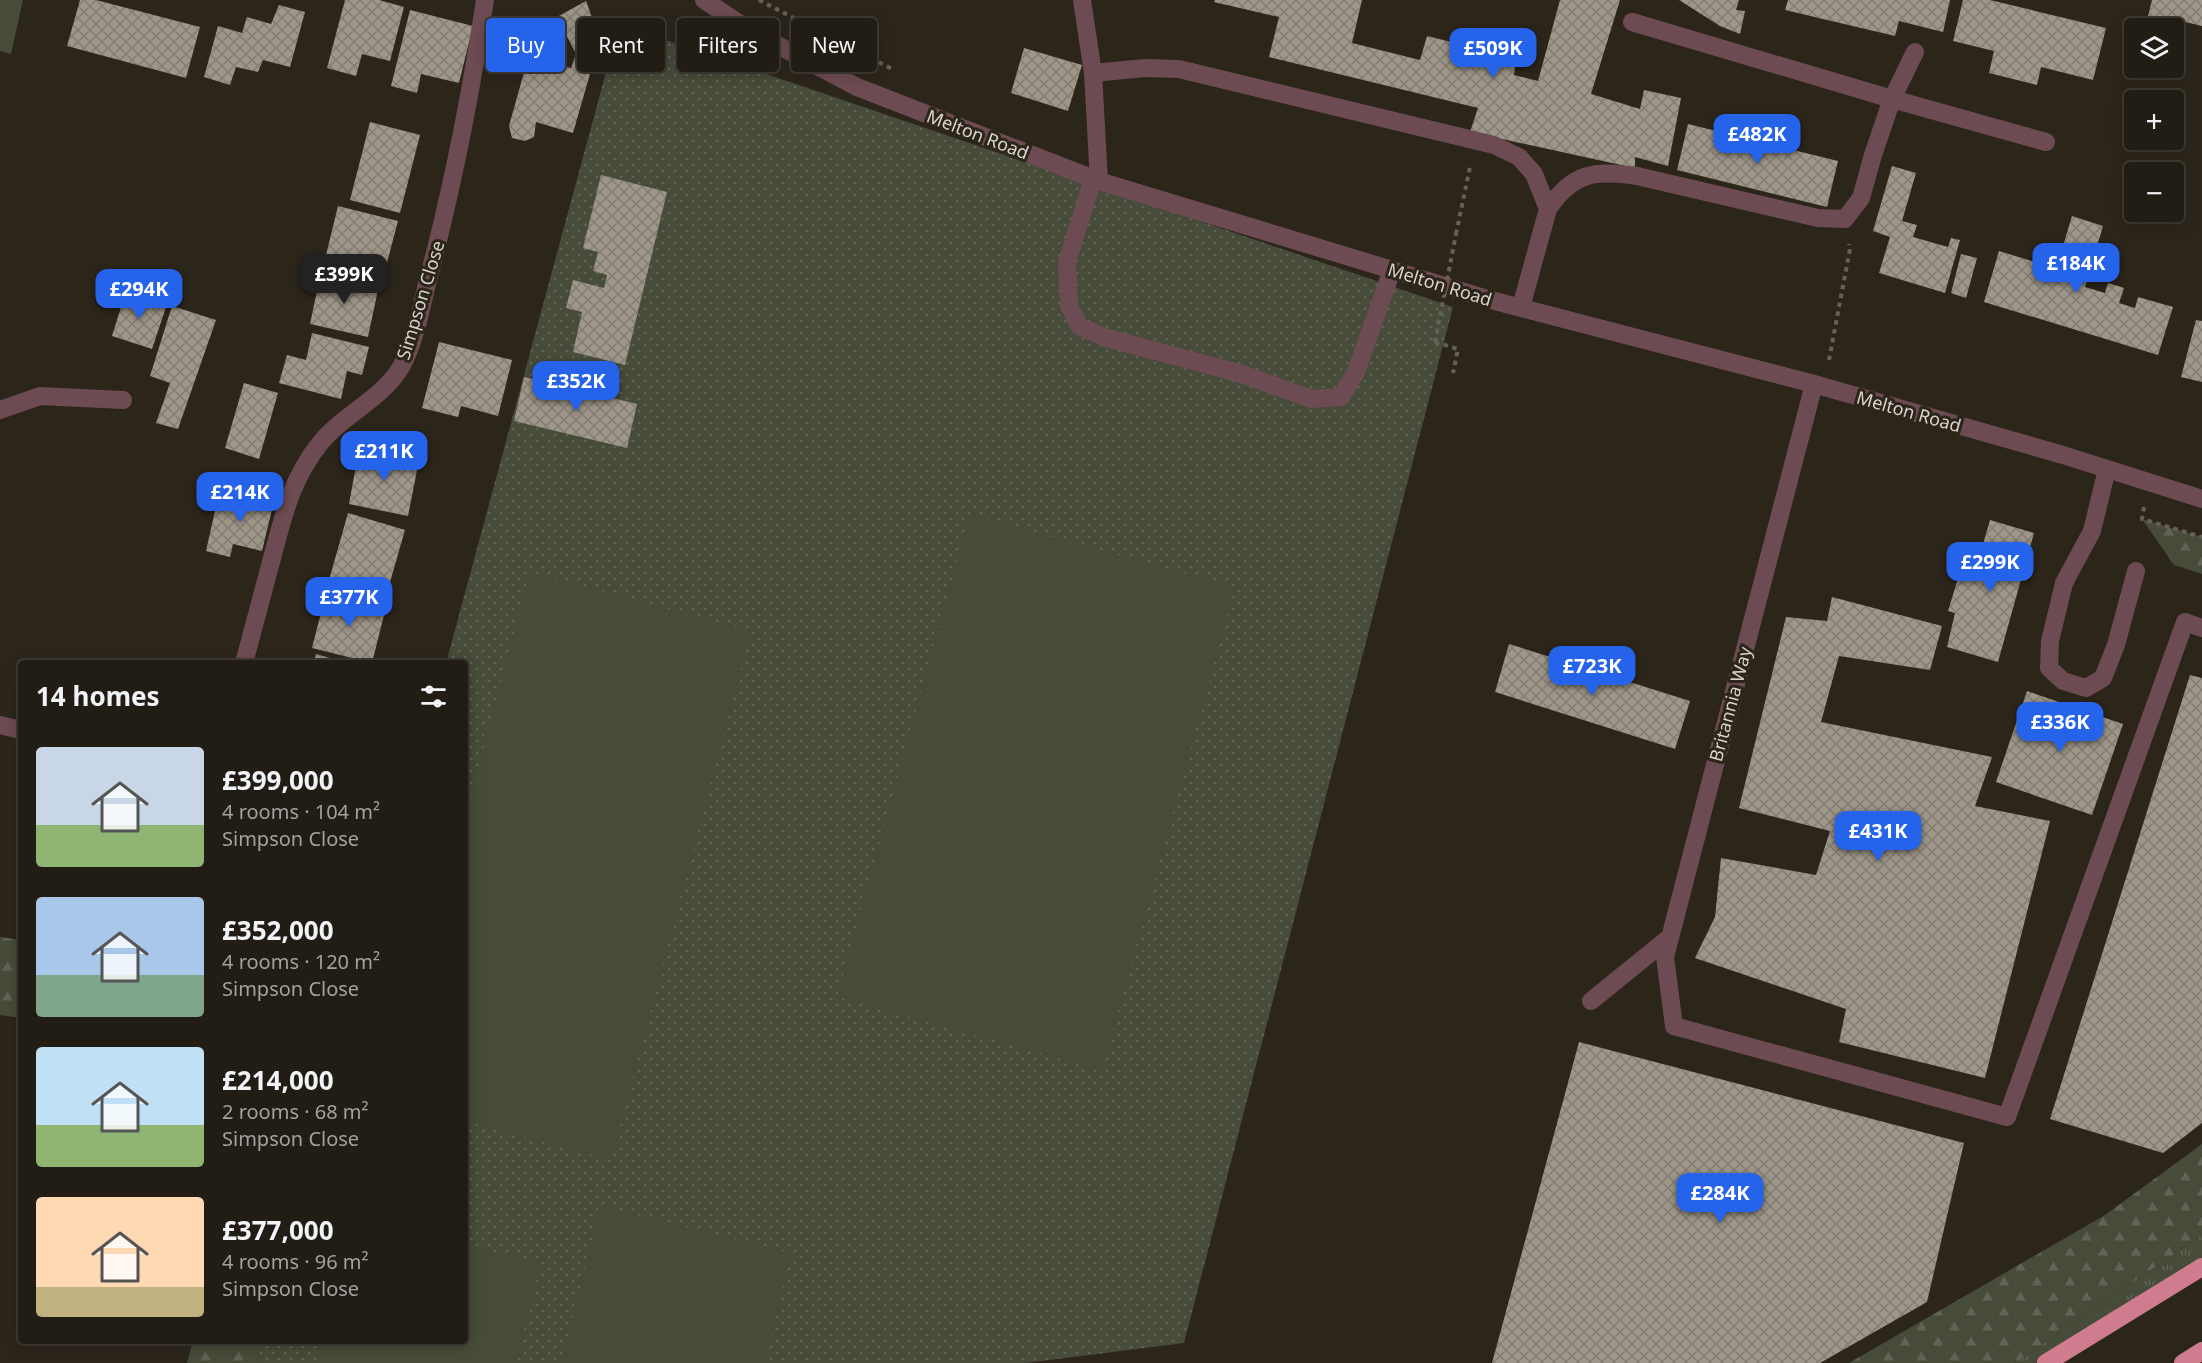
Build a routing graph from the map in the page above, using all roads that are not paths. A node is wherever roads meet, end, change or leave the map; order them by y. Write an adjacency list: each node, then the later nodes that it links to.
1 (485, 0): 20 (street, Simpson Close)
2 (704, 0): 9 (street, Melton Road)
3 (1082, 0): 6 (street)
4 (1632, 22): 7 (street)
5 (1915, 52): 7 (street)
6 (1093, 73): 9 (street); 10 (street)
7 (1892, 99): 8 (street); 10 (street)
8 (2046, 142)
9 (1096, 180): 11 (street, Melton Road); 11 (street)
10 (1548, 209): 12 (street)
11 (1392, 270): 12 (street, Melton Road)
12 (1521, 307): 13 (street, Melton Road)
13 (1814, 384): 16 (street, Melton Road); 23 (street, Britannia Way)
14 (123, 400): 15 (street)
15 (0, 410)
16 (2107, 469): 17 (street, Melton Road); 18 (street)
17 (2202, 500)
18 (2136, 571)
19 (2202, 628): 23 (street, Britannia Way)
20 (245, 660)
21 (0, 725): 22 (street)
22 (18, 729)
23 (1670, 937): 24 (street)
24 (1591, 1001)
25 (2202, 1267): 27 (highway)
26 (2202, 1351): 28 (highway)
27 (2046, 1363)
28 (2183, 1363)

